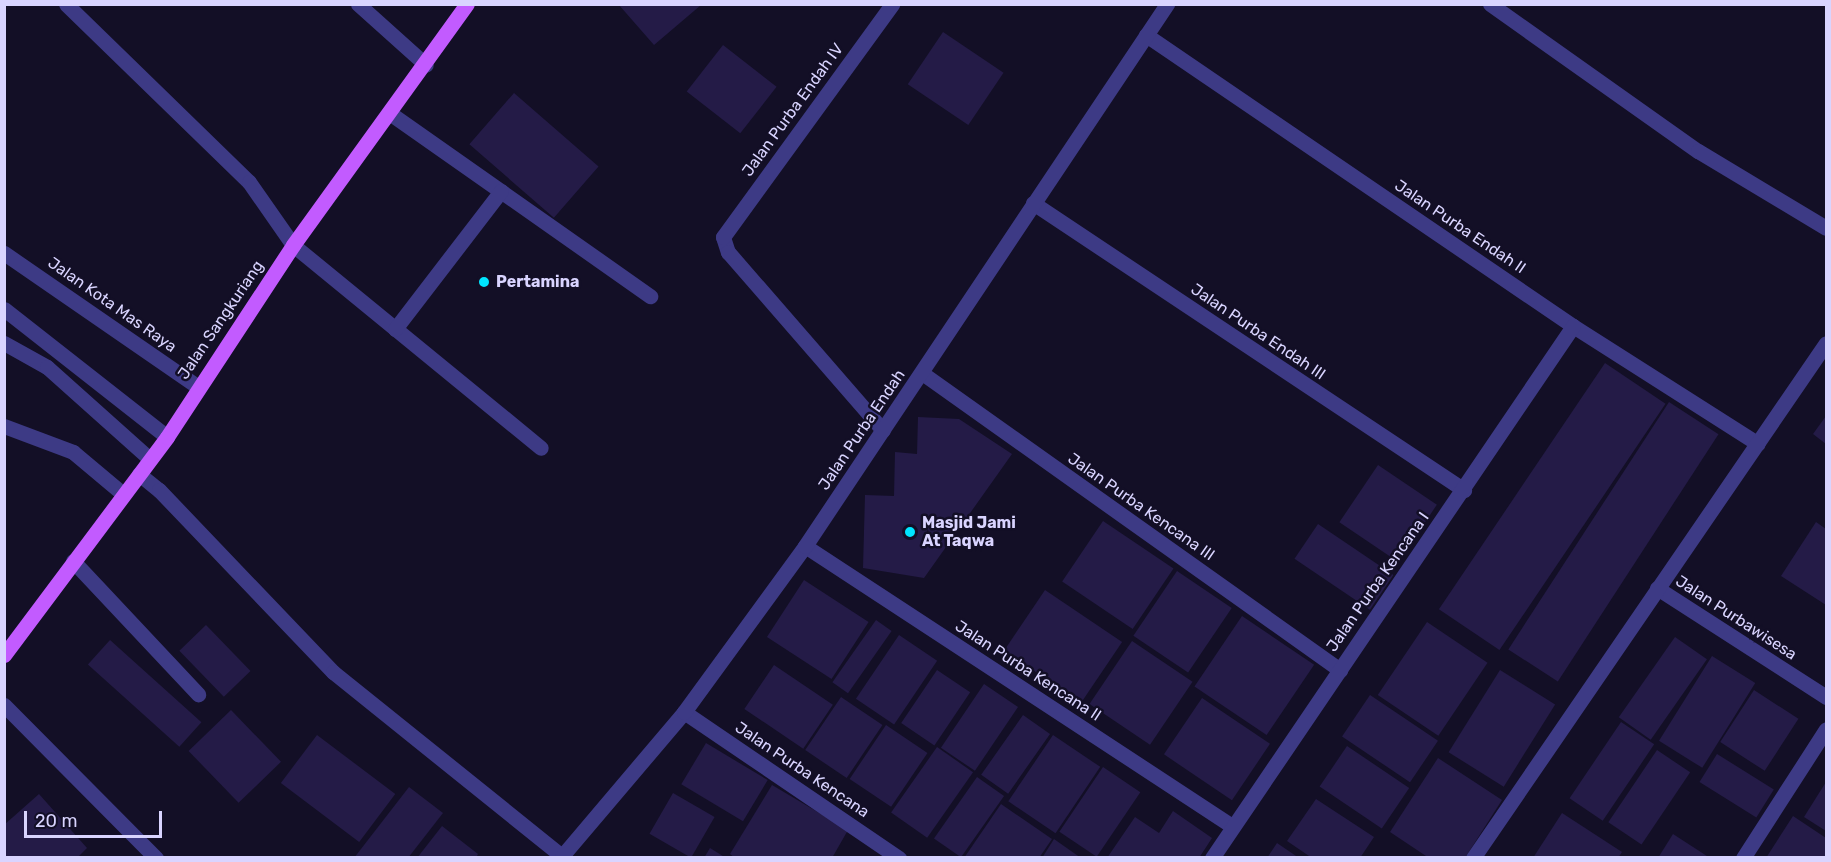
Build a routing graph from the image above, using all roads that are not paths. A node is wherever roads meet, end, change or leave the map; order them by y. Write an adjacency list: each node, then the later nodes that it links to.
1 (66, 4): 13 (street)
2 (358, 4): 8 (street)
3 (467, 4): 8 (main road, Jalan Sangkuriang)
4 (892, 4): 24 (street, Jalan Purba Endah IV)
5 (1167, 4): 7 (street, Jalan Purba Endah)
6 (1490, 4): 12 (street)
7 (1146, 35): 11 (street, Jalan Purba Endah); 17 (street, Jalan Purba Endah II)
8 (426, 65): 9 (main road, Jalan Sangkuriang)
9 (391, 114): 10 (street); 13 (main road, Jalan Sangkuriang)
10 (501, 191): 15 (street); 18 (street)
11 (1033, 203): 21 (street, Jalan Purba Endah); 30 (street, Jalan Purba Endah III)
12 (1827, 228)
13 (293, 245): 18 (street); 22 (main road, Jalan Sangkuriang)
14 (4, 254): 22 (street, Jalan Kota Mas Raya)
15 (650, 296)
16 (4, 309): 25 (street)
17 (1573, 326): 26 (street, Jalan Purba Endah II); 30 (street, Jalan Purba Kencana I)
18 (395, 329): 27 (street)
19 (4, 343): 28 (street)
20 (1827, 343): 26 (street)
21 (922, 373): 24 (street, Jalan Purba Endah); 36 (street, Jalan Purba Kencana III)
22 (198, 387): 25 (main road, Jalan Sangkuriang)
23 (4, 426): 31 (street)
24 (883, 430): 32 (street, Jalan Purba Endah)
25 (167, 437): 28 (main road, Jalan Sangkuriang)
26 (1758, 444): 34 (street)
27 (541, 448)
28 (150, 459): 29 (main road, Jalan Sangkuriang)
29 (139, 474): 31 (main road, Jalan Sangkuriang); 43 (street)
30 (1464, 490): 36 (street, Jalan Purba Kencana I)
31 (123, 494): 33 (main road, Jalan Sangkuriang)
32 (805, 546): 40 (street, Jalan Purba Endah); 42 (street, Jalan Purba Kencana II)
33 (73, 561): 35 (main road, Jalan Sangkuriang); 37 (street)
34 (1657, 588): 38 (street, Jalan Purbawisesa); 47 (street)
35 (4, 655)
36 (1340, 670): 42 (street, Jalan Purba Kencana I)
37 (198, 694)
38 (1827, 698)
39 (4, 705): 44 (street)
40 (684, 712): 43 (street, Jalan Purba Endah); 45 (street, Jalan Purba Kencana)
41 (1827, 729): 48 (street)
42 (1232, 826): 46 (street, Jalan Purba Kencana I)
43 (562, 857)
44 (156, 858)
45 (899, 858)
46 (1212, 858)
47 (1473, 858)
48 (1743, 858)

